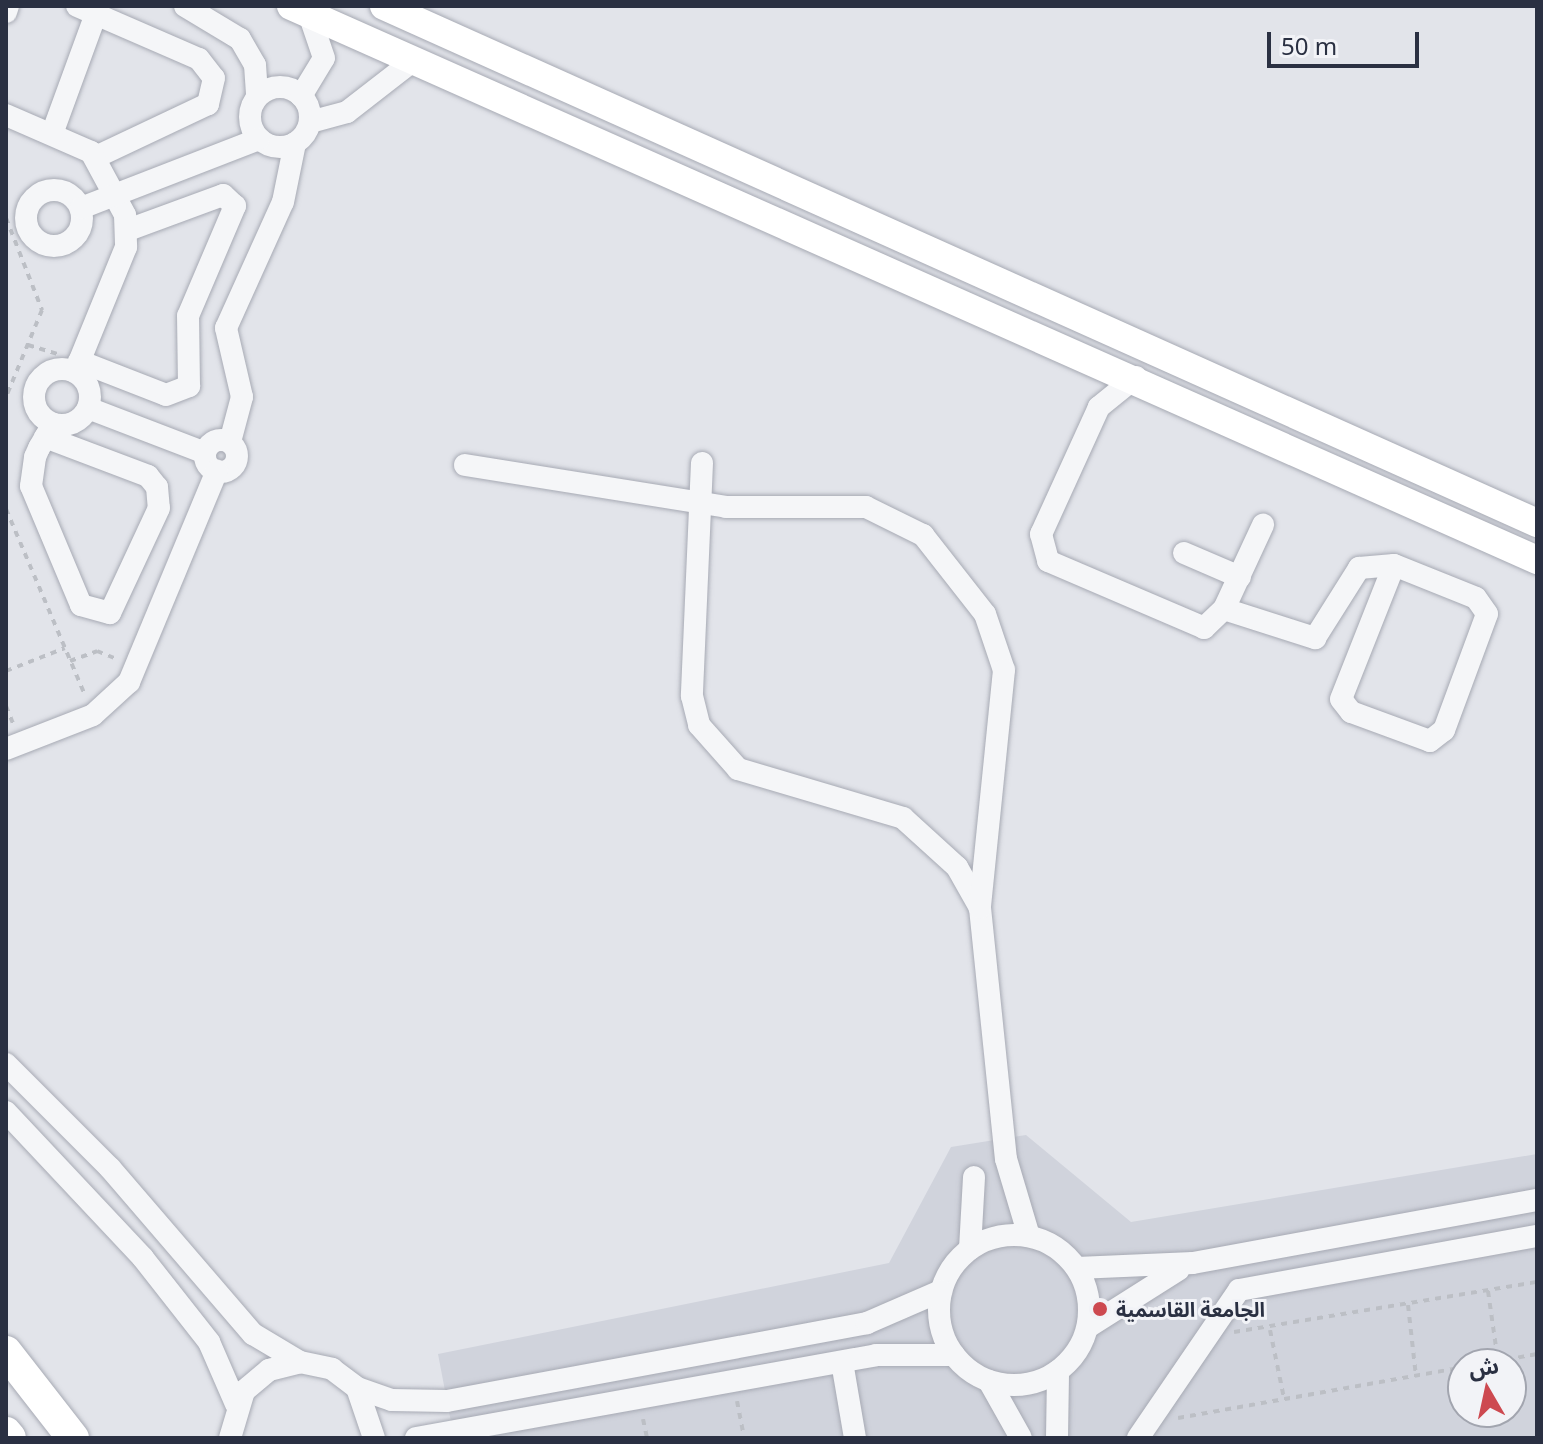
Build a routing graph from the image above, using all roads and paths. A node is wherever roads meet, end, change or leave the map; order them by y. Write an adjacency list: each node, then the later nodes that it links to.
1 (8, 6): 6 (street)
2 (185, 6): 8 (street)
3 (384, 6): 35 (main road)
4 (87, 10): 13 (street); 16 (street)
5 (300, 10): 7 (main road); 9 (street)
6 (6, 12)
7 (414, 60): 12 (street); 23 (main road)
8 (255, 65): 9 (street); 10 (street)
9 (291, 91): 10 (street); 12 (street)
10 (257, 96): 14 (street)
11 (6, 115): 13 (street)
12 (310, 122): 15 (street)
13 (52, 134): 16 (street)
14 (259, 135): 15 (street); 17 (street); 18 (street)
15 (295, 143): 17 (street)
16 (96, 157): 18 (street)
17 (286, 173): 30 (street)
18 (116, 194): 19 (street); 21 (street)
19 (81, 208)
20 (6, 218): 22 (path)
21 (128, 230): 24 (street); 24 (street)
22 (28, 345): 24 (path); 26 (path)
23 (1092, 356): 25 (main road); 27 (street)
24 (77, 366): 28 (street); 29 (street)
25 (1136, 377): 27 (street); 38 (main road)
26 (6, 397)
27 (1099, 407): 41 (street)
28 (88, 408): 29 (street); 30 (street)
29 (53, 429): 29 (street)
30 (211, 462): 46 (street)
31 (702, 463): 33 (street)
32 (465, 465): 33 (street)
33 (703, 503): 53 (street); 53 (street)
34 (6, 509): 42 (path)
35 (1537, 523)
36 (1263, 525): 40 (street)
37 (1184, 553): 40 (street)
38 (1537, 560)
39 (1394, 565): 39 (street); 41 (street)
40 (1240, 577): 41 (street)
41 (1224, 609)
42 (65, 648): 43 (path); 44 (path)
43 (70, 661): 45 (path); 46 (path)
44 (6, 671)
45 (117, 671)
46 (92, 702): 47 (path); 52 (street)
47 (72, 705)
48 (6, 706): 50 (path)
49 (29, 721): 50 (path)
50 (14, 727): 51 (path)
51 (6, 730)
52 (6, 749)
53 (980, 908): 58 (street)
54 (6, 1064): 73 (street)
55 (6, 1112): 82 (street)
56 (974, 1177): 60 (street)
57 (1537, 1200): 61 (street)
58 (1029, 1236): 60 (street); 62 (street)
59 (1537, 1236): 69 (street)
60 (970, 1249): 64 (street)
61 (1193, 1263): 62 (street); 67 (street)
62 (1077, 1268): 67 (street)
63 (1537, 1282): 65 (path)
64 (941, 1291): 72 (street); 79 (street)
65 (1488, 1291): 66 (path); 70 (path)
66 (1408, 1305): 68 (path); 77 (path)
67 (1088, 1327): 76 (street)
68 (1270, 1330): 69 (path); 81 (path)
69 (1216, 1338): 85 (street)
70 (1496, 1348)
71 (6, 1352): 80 (highway)
72 (954, 1355): 74 (street); 78 (street)
73 (300, 1362): 79 (street); 82 (street)
74 (842, 1362): 92 (street); 93 (street)
75 (1447, 1370): 77 (path)
76 (1058, 1371): 78 (street); 95 (street)
77 (1416, 1376): 81 (path)
78 (989, 1381): 94 (street)
79 (357, 1388): 91 (street)
80 (40, 1393): 88 (highway); 89 (highway)
81 (1284, 1399): 84 (path)
82 (236, 1404): 90 (street)
83 (1182, 1406): 84 (path)
84 (1174, 1418): 85 (path)
85 (1160, 1420): 96 (street); 97 (street)
86 (6, 1433): 87 (highway)
87 (10, 1438)
88 (73, 1438)
89 (100, 1438)
90 (230, 1438)
91 (374, 1438)
92 (416, 1438)
93 (855, 1438)
94 (1021, 1438)
95 (1057, 1438)
96 (1127, 1438)
97 (1138, 1438)

